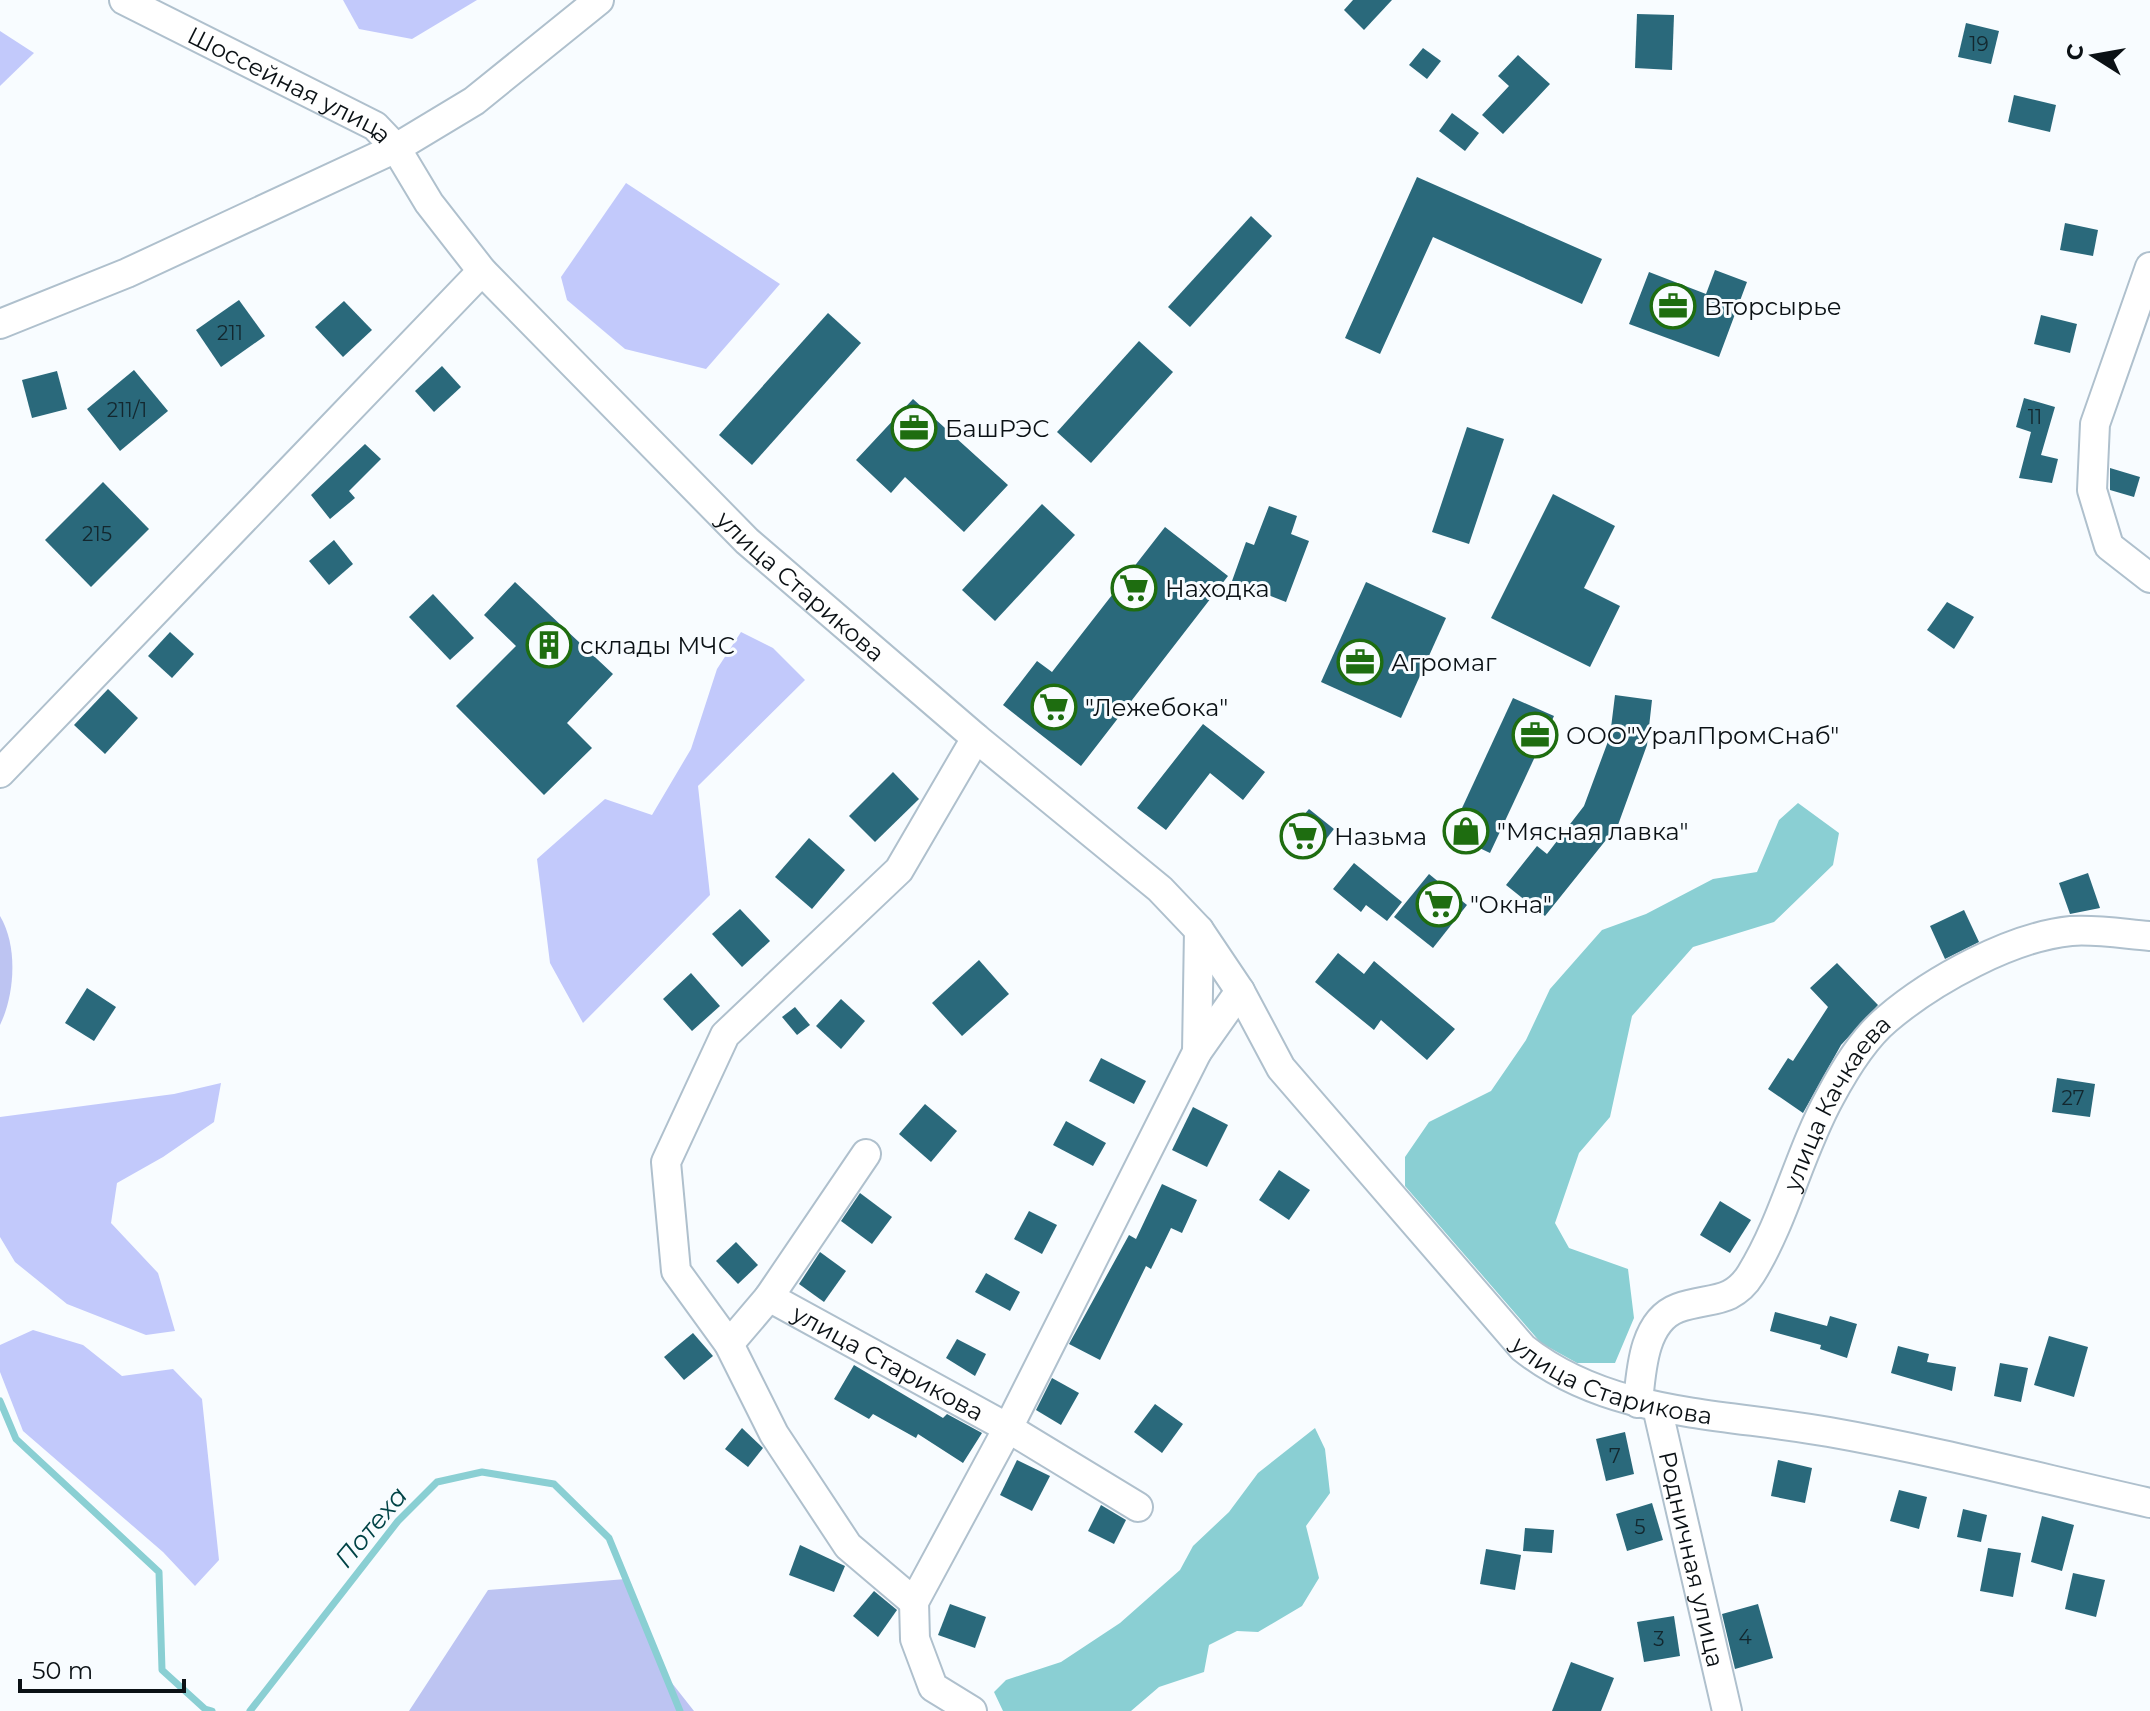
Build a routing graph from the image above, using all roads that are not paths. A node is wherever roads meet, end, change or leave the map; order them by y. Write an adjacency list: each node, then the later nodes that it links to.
1 (124, 0): 3 (street, Шоссейная улица)
2 (599, 0): 3 (street, Шоссейная улица)
3 (396, 148): 5 (street, улица Старикова); 6 (street)
4 (2150, 267): 7 (street)
5 (482, 271): 8 (street, улица Старикова); 9 (street)
6 (0, 324)
7 (2150, 578)
8 (976, 738): 10 (street, улица Старикова); 16 (street)
9 (0, 773)
10 (1199, 930): 12 (street, улица Старикова); 13 (street)
11 (2150, 936): 17 (street, улица Качкаева)
12 (1240, 991): 13 (street, улица Старикова); 17 (street, улица Старикова)
13 (1197, 1052): 18 (street, улица Старикова)
14 (866, 1154): 15 (street)
15 (769, 1297): 16 (street); 18 (street, улица Старикова)
16 (729, 1344): 21 (street)
17 (1648, 1405): 19 (street, улица Старикова); 23 (street, Родничная улица)
18 (1008, 1428): 20 (street, улица Старикова); 21 (street, улица Старикова)
19 (2150, 1503)
20 (1138, 1507)
21 (914, 1602): 22 (street)
22 (972, 1711)
23 (1727, 1711)

